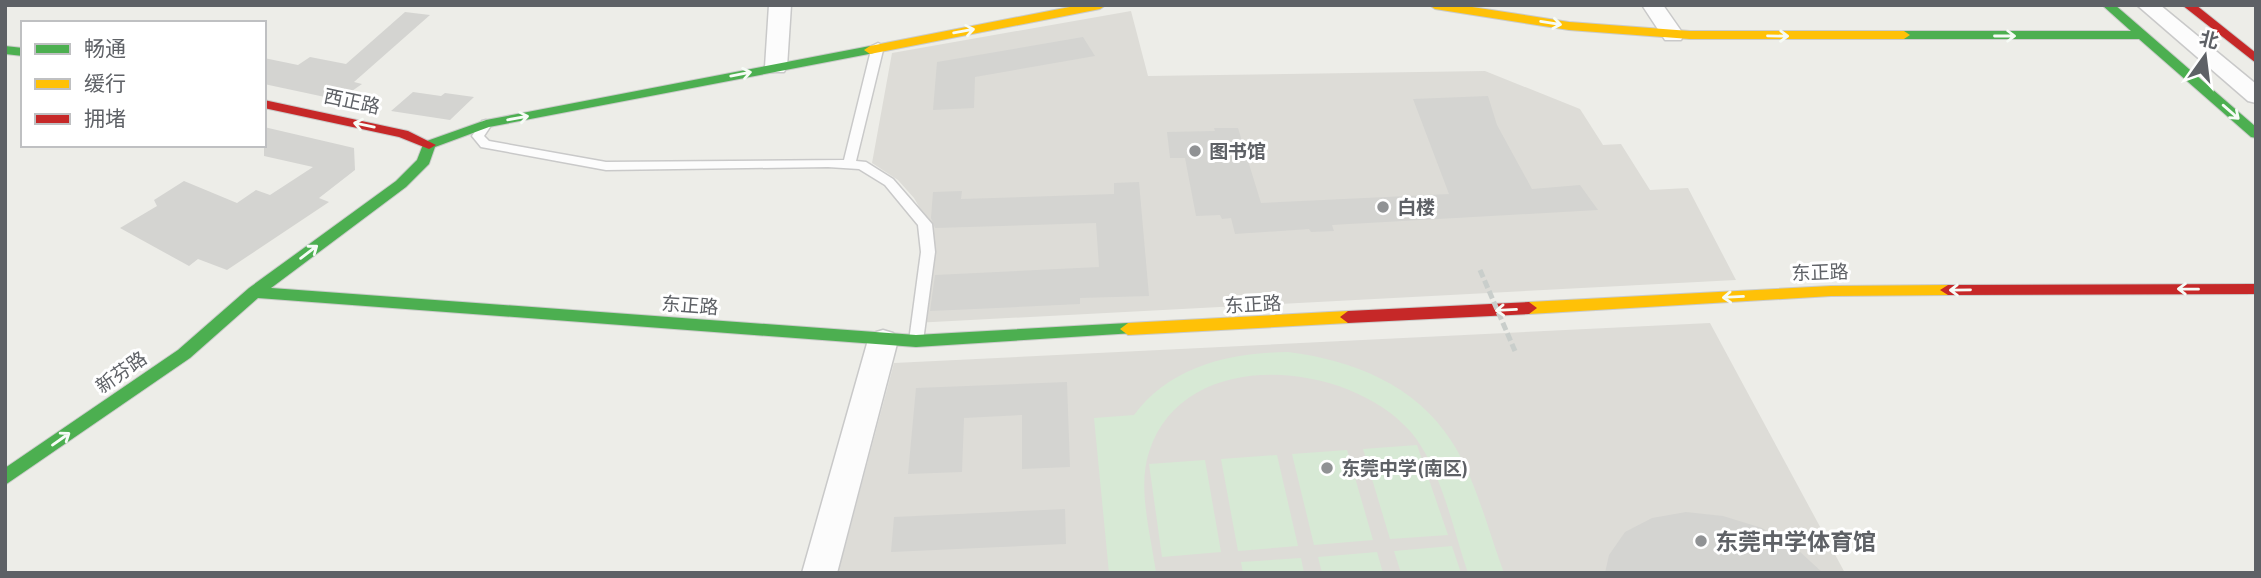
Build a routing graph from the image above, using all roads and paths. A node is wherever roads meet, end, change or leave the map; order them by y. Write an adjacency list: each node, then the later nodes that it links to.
1 (780, 5): 12 (street)
2 (1100, 5): 10 (street, one-way to 2)
3 (1435, 5): 8 (street, one-way to 8)
4 (1653, 5): 8 (street)
5 (2108, 5): 9 (street)
6 (2147, 5): 13 (street)
7 (2188, 5): 11 (street)
8 (1673, 35): 9 (street, one-way to 9)
9 (2143, 35): 16 (street, one-way to 16)
10 (878, 46): 12 (street); 18 (lane)
11 (2256, 59)
12 (776, 67): 15 (street, one-way to 12)
13 (2256, 96)
14 (266, 104): 17 (street, 西正路, one-way to 14)
15 (486, 124): 17 (street); 18 (lane)
16 (2256, 134)
17 (429, 145): 21 (street, 新芬路, one-way to 17)
18 (849, 164): 24 (lane)
19 (1480, 271): 25 (path, bridge)
20 (2256, 289): 24 (street, 东正路, one-way to 24)
21 (255, 292): 22 (street, 新芬路); 23 (street, 东正路); 26 (street, 新芬路, one-way to 21)
22 (174, 339)
23 (883, 341): 24 (street, 东正路); 27 (street)
24 (916, 341)
25 (1514, 351)
26 (5, 478)
27 (819, 573)

